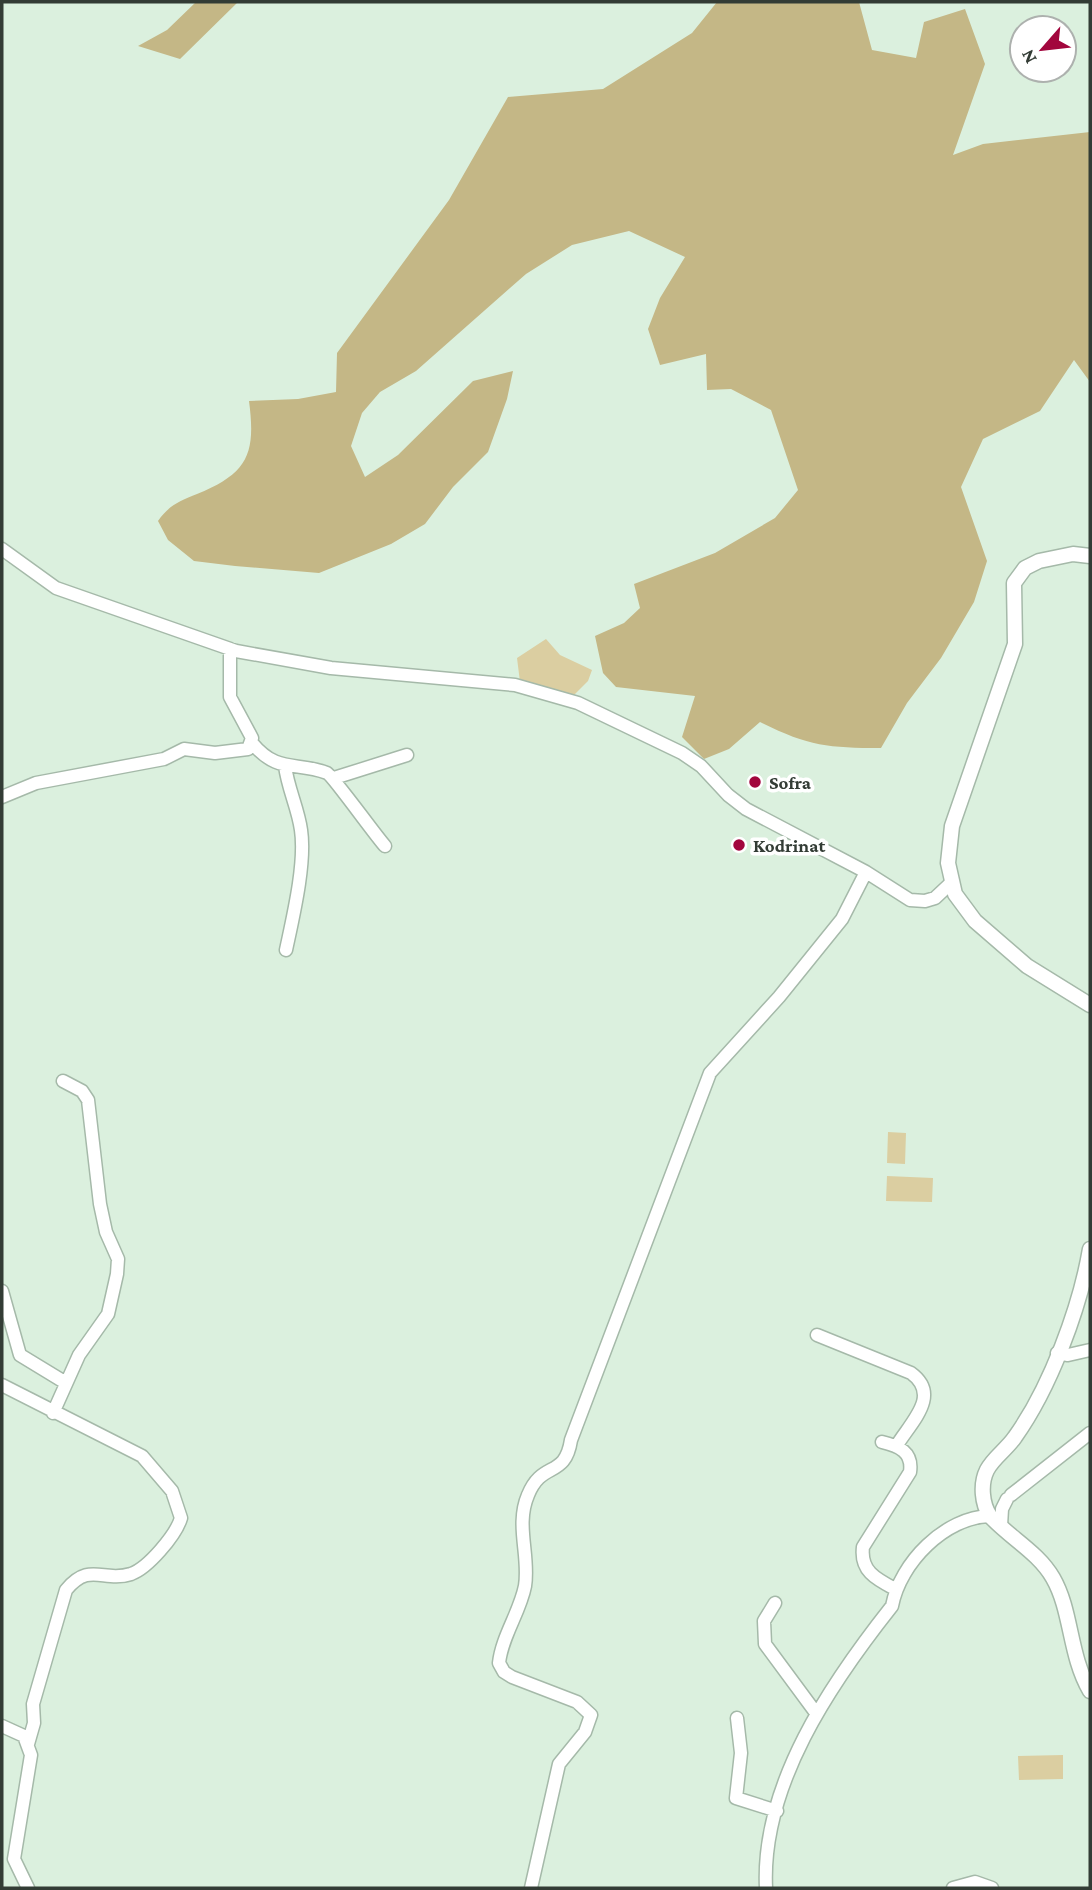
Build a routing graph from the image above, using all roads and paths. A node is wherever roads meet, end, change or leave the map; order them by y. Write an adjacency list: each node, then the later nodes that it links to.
1 (2, 549): 3 (street)
2 (1090, 556): 11 (main road)
3 (230, 649): 4 (street); 10 (street)
4 (252, 743): 6 (street); 8 (street)
5 (407, 755): 7 (street)
6 (285, 766): 7 (street); 12 (street)
7 (334, 778): 9 (street)
8 (2, 797)
9 (385, 846)
10 (866, 872): 11 (street); 38 (street)
11 (951, 883): 13 (main road)
12 (286, 950)
13 (1090, 1005)
14 (63, 1082): 20 (street)
15 (1090, 1254): 19 (main road)
16 (2, 1291): 20 (street)
17 (817, 1335): 25 (street)
18 (1090, 1350): 19 (street)
19 (1057, 1353): 26 (main road)
20 (66, 1383): 22 (street)
21 (2, 1385): 22 (street)
22 (53, 1413): 33 (street)
23 (1090, 1433): 26 (street)
24 (882, 1442): 25 (street)
25 (897, 1445): 27 (street)
26 (996, 1521): 27 (street); 29 (main road)
27 (895, 1590): 30 (street)
28 (775, 1603): 30 (street)
29 (1090, 1691)
30 (816, 1713): 34 (street)
31 (737, 1718): 34 (street)
32 (2, 1726): 33 (street)
33 (28, 1744): 36 (street)
34 (777, 1811): 39 (street)
35 (2, 1858): 36 (street)
36 (18, 1870): 37 (street)
37 (28, 1888)
38 (530, 1888)
39 (766, 1888)
40 (953, 1888): 41 (street)
41 (992, 1888)

